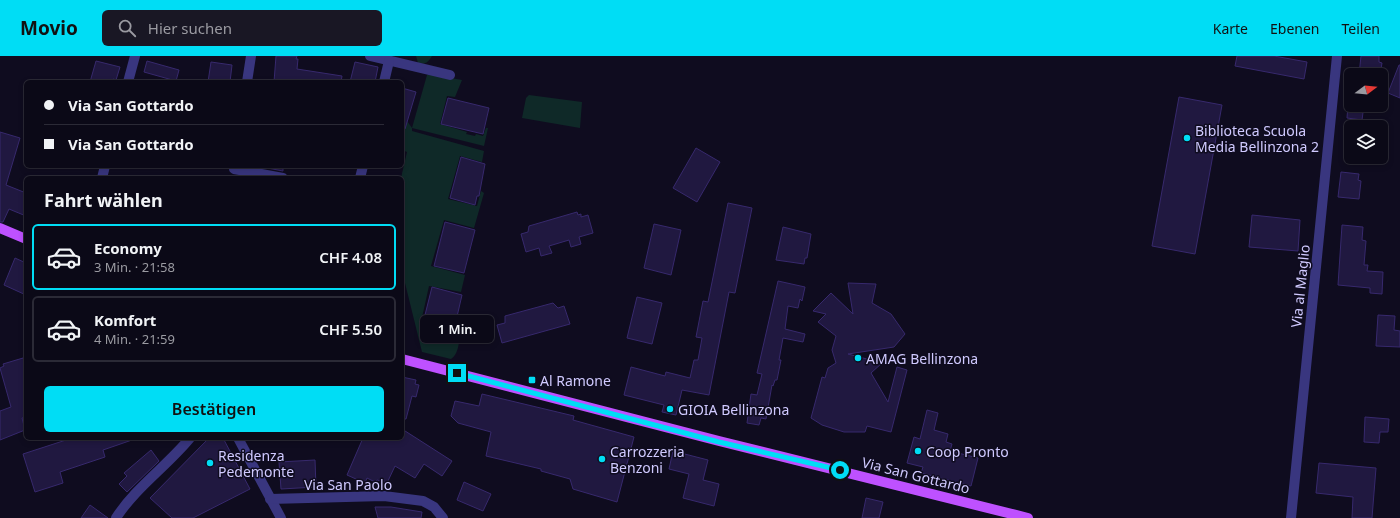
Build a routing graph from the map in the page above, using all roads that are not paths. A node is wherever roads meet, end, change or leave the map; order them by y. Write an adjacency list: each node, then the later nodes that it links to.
1 (135, 56): 7 (street)
2 (251, 56): 8 (street)
3 (370, 56): 5 (street)
4 (1337, 56): 22 (street, Via al Maglio)
5 (389, 61): 6 (street); 9 (street)
6 (450, 75)
7 (129, 80)
8 (247, 80)
9 (384, 80)
10 (234, 171): 11 (street)
11 (269, 176)
12 (0, 228): 13 (main road)
13 (24, 238)
14 (404, 360): 21 (main road, Via San Gottardo)
15 (188, 440): 18 (street)
16 (239, 440): 17 (street)
17 (270, 499): 19 (street); 20 (street, Via San Paolo)
18 (116, 518)
19 (281, 518)
20 (443, 518)
21 (1028, 518)
22 (1291, 518)

